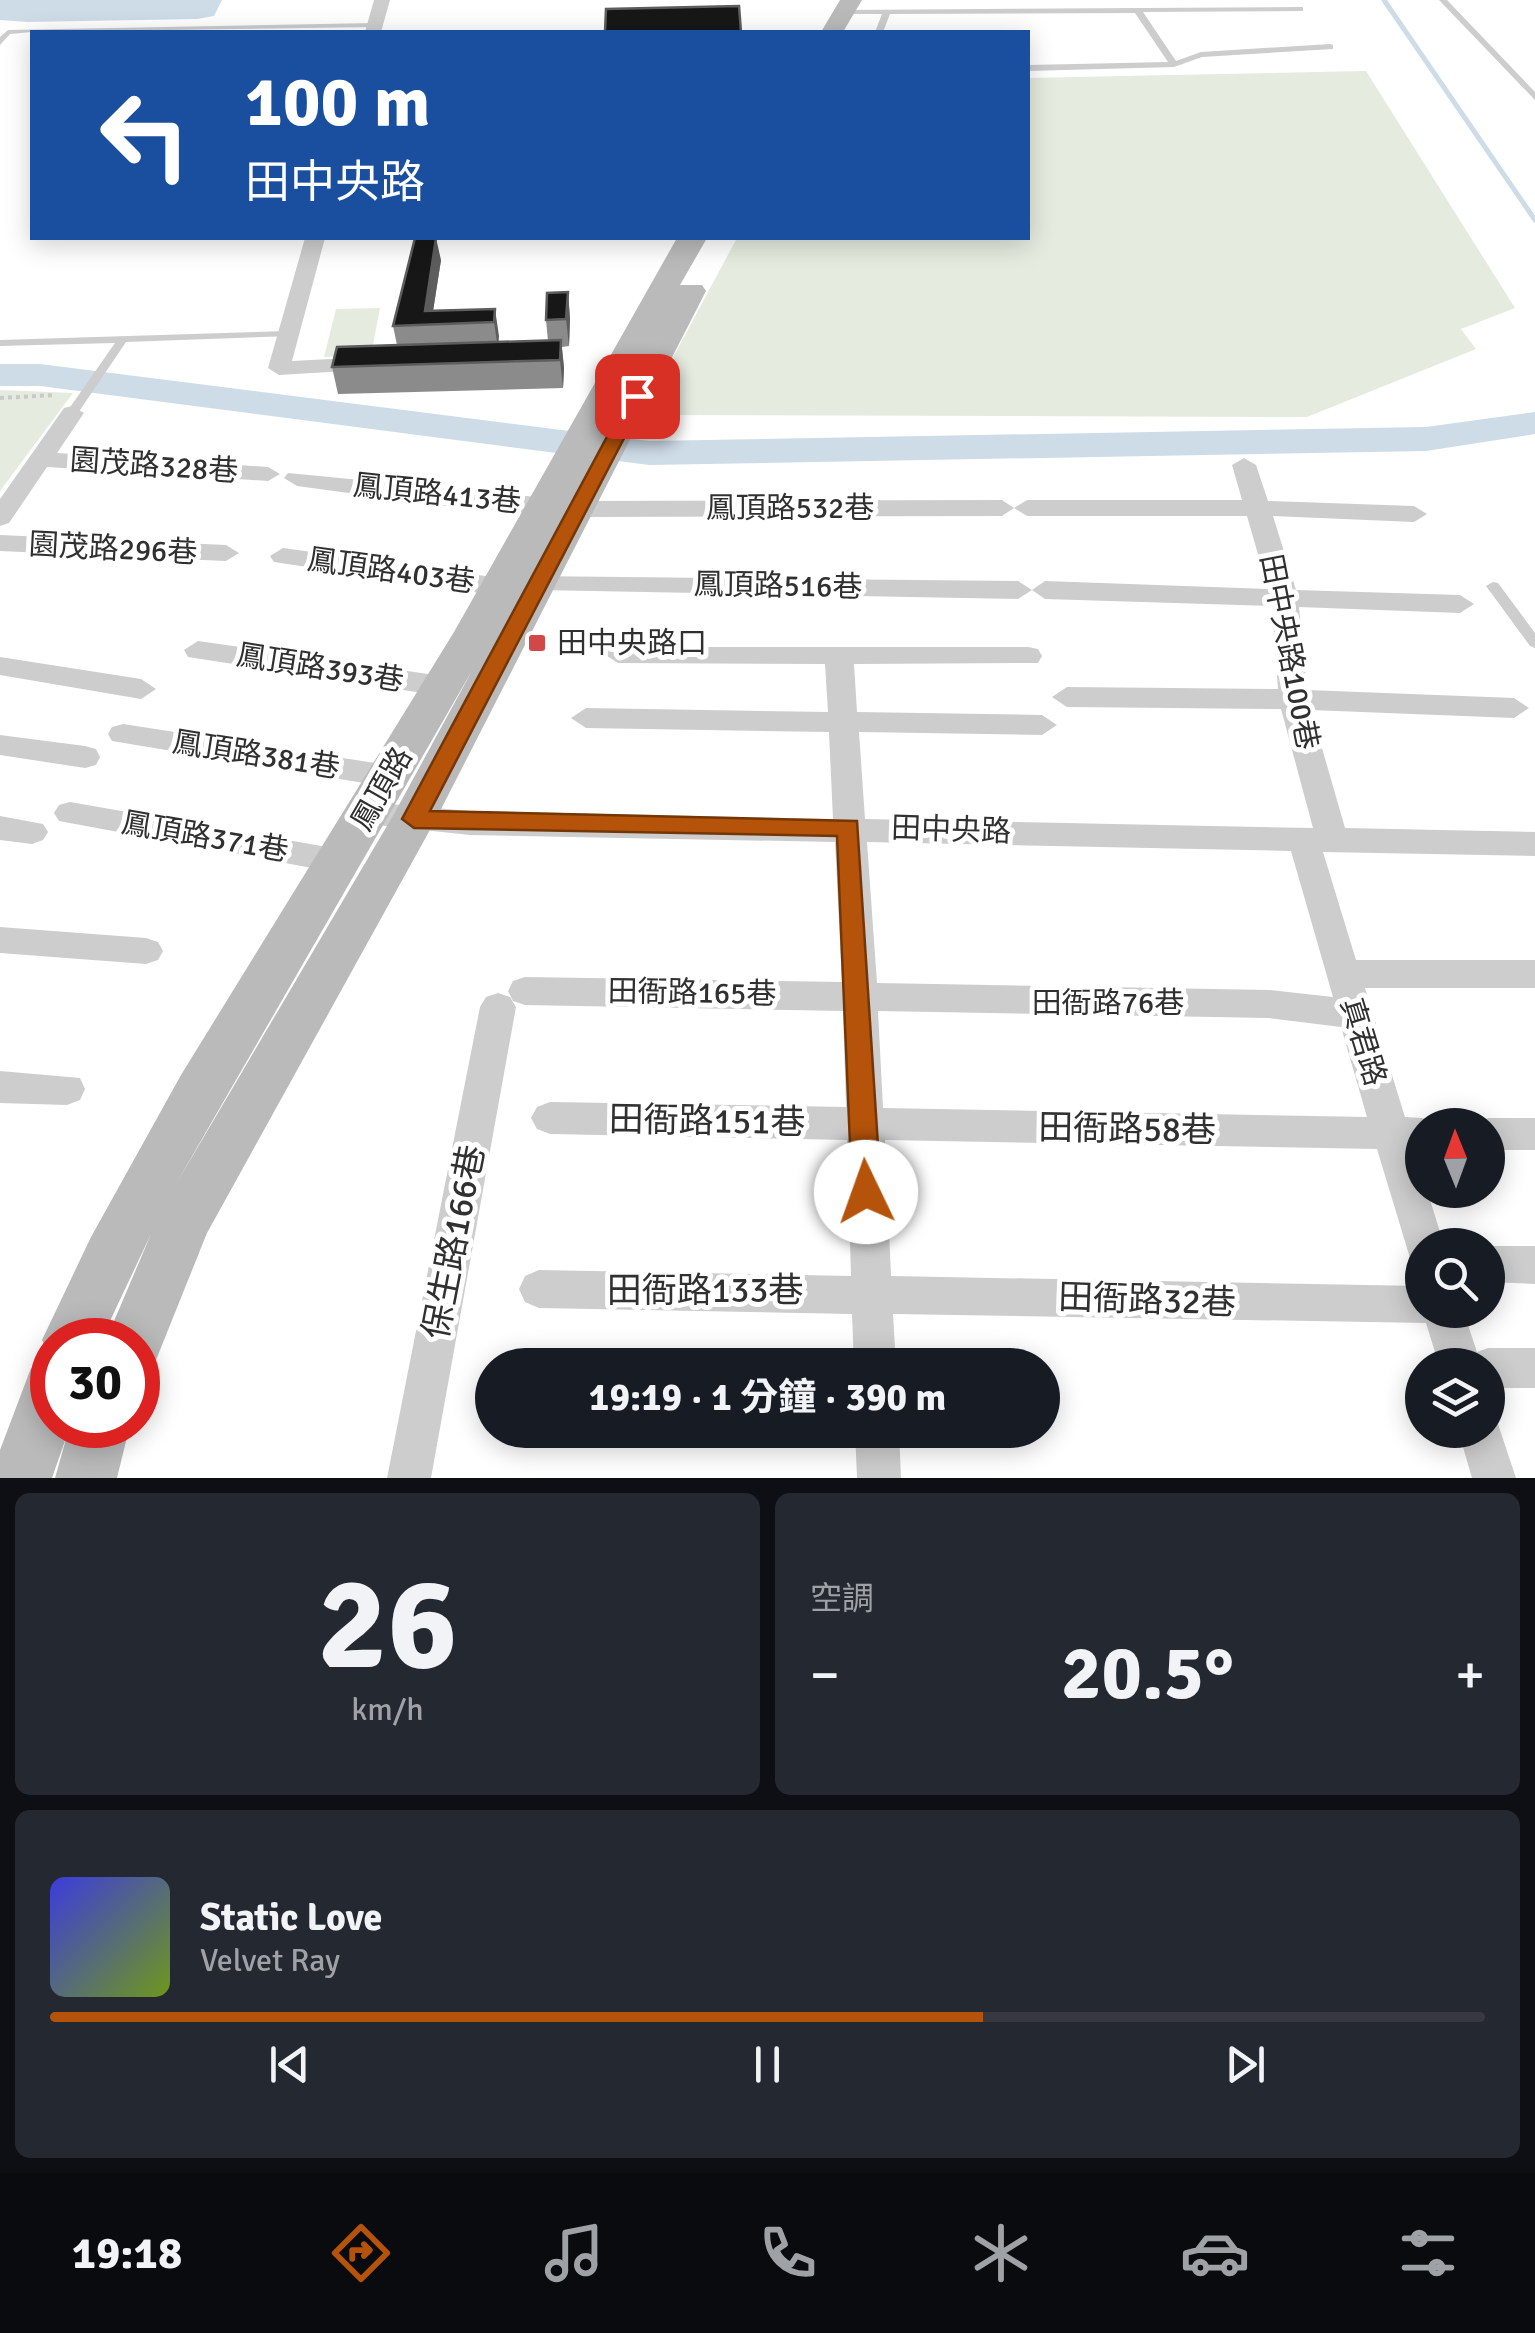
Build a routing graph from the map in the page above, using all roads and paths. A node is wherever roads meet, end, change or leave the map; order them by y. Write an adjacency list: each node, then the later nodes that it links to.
1 (382, 0): 7 (street)
2 (1443, 0): 16 (lane)
3 (1300, 8): 5 (lane)
4 (842, 9): 6 (lane); 9 (main road)
5 (1137, 10): 6 (lane); 14 (lane)
6 (886, 12): 10 (lane)
7 (374, 28): 8 (lane)
8 (191, 30)
9 (813, 30)
10 (881, 30)
11 (30, 32): 12 (lane)
12 (0, 42)
13 (1330, 47): 14 (lane)
14 (1174, 64): 15 (lane)
15 (1030, 68)
16 (1535, 97)
17 (314, 240): 20 (street)
18 (691, 240): 26 (main road, 鳳頂路)
19 (718, 240): 26 (main road, 鳳頂路)
20 (288, 334): 21 (lane); 23 (street)
21 (122, 339): 22 (lane); 25 (lane)
22 (0, 343)
23 (394, 364)
24 (0, 398): 25 (path)
25 (70, 400): 27 (street)
26 (605, 428): 31 (main road, 鳳頂路)
27 (40, 460): 29 (street, 園茂路328巷); 34 (street)
28 (1244, 465): 32 (street, 田中央路100巷)
29 (268, 474)
30 (297, 478): 31 (street, 鳳頂路413巷)
31 (561, 508): 32 (street, 鳳頂路532巷); 38 (main road, 鳳頂路)
32 (1257, 508): 33 (street, 鳳頂路532巷); 40 (street, 田中央路100巷)
33 (1414, 514)
34 (0, 518)
35 (0, 543): 36 (street, 園茂路296巷)
36 (226, 554)
37 (283, 556): 38 (street, 鳳頂路403巷)
38 (519, 585): 40 (street, 鳳頂路516巷); 48 (main road, 鳳頂路); 59 (main road, 鳳頂路)
39 (1493, 586): 42 (lane)
40 (1285, 599): 41 (street, 鳳頂路516巷); 51 (street, 田中央路100巷)
41 (1460, 604)
42 (1535, 643)
43 (198, 650): 48 (street, 鳳頂路393巷)
44 (618, 654): 45 (street)
45 (840, 656): 46 (street); 54 (street)
46 (1028, 656)
47 (0, 666): 49 (street)
48 (442, 686): 59 (main road, 鳳頂路)
49 (141, 689)
50 (1067, 697): 51 (street)
51 (1293, 699): 52 (street); 62 (street, 田中央路100巷)
52 (1514, 708)
53 (586, 718): 54 (street)
54 (843, 722): 55 (street); 61 (street)
55 (1042, 725)
56 (123, 734): 59 (street, 鳳頂路381巷)
57 (0, 744): 58 (street)
58 (85, 757)
59 (390, 803): 61 (street, 田中央路); 64 (main road, 鳳頂路); 86 (main road, 鳳頂路)
60 (70, 813): 64 (street, 鳳頂路371巷)
61 (849, 828): 62 (street, 田中央路); 69 (street)
62 (1317, 839): 63 (street, 田中央路); 67 (street, 真君路)
63 (1535, 844)
64 (339, 861): 85 (main road, 鳳頂路)
65 (0, 940): 66 (street)
66 (146, 951)
67 (1342, 974): 68 (street); 71 (street, 真君路)
68 (1535, 974)
69 (860, 996): 70 (street, 田衙路165巷); 71 (street, 田衙路76巷); 75 (street)
70 (511, 999): 96 (street, 保生路166巷)
71 (1354, 1014): 76 (street, 真君路)
72 (0, 1086): 73 (street)
73 (67, 1089)
74 (550, 1118): 75 (street, 田衙路151巷)
75 (863, 1125): 77 (street, 田衙路58巷); 83 (street)
76 (1405, 1132)
77 (1405, 1134)
78 (1505, 1134): 79 (street)
79 (1535, 1134)
80 (1505, 1264): 81 (street)
81 (1535, 1265)
82 (539, 1289): 83 (street, 田衙路133巷)
83 (872, 1292): 84 (street, 田衙路32巷); 87 (street)
84 (1405, 1304)
85 (81, 1318)
86 (144, 1318)
87 (874, 1348)
88 (1505, 1368): 89 (street)
89 (1535, 1368)
90 (32, 1448): 94 (main road)
91 (94, 1448): 95 (main road)
92 (878, 1448): 97 (street)
93 (1485, 1448): 98 (street)
94 (22, 1478)
95 (86, 1478)
96 (409, 1478)
97 (879, 1478)
98 (1494, 1478)

